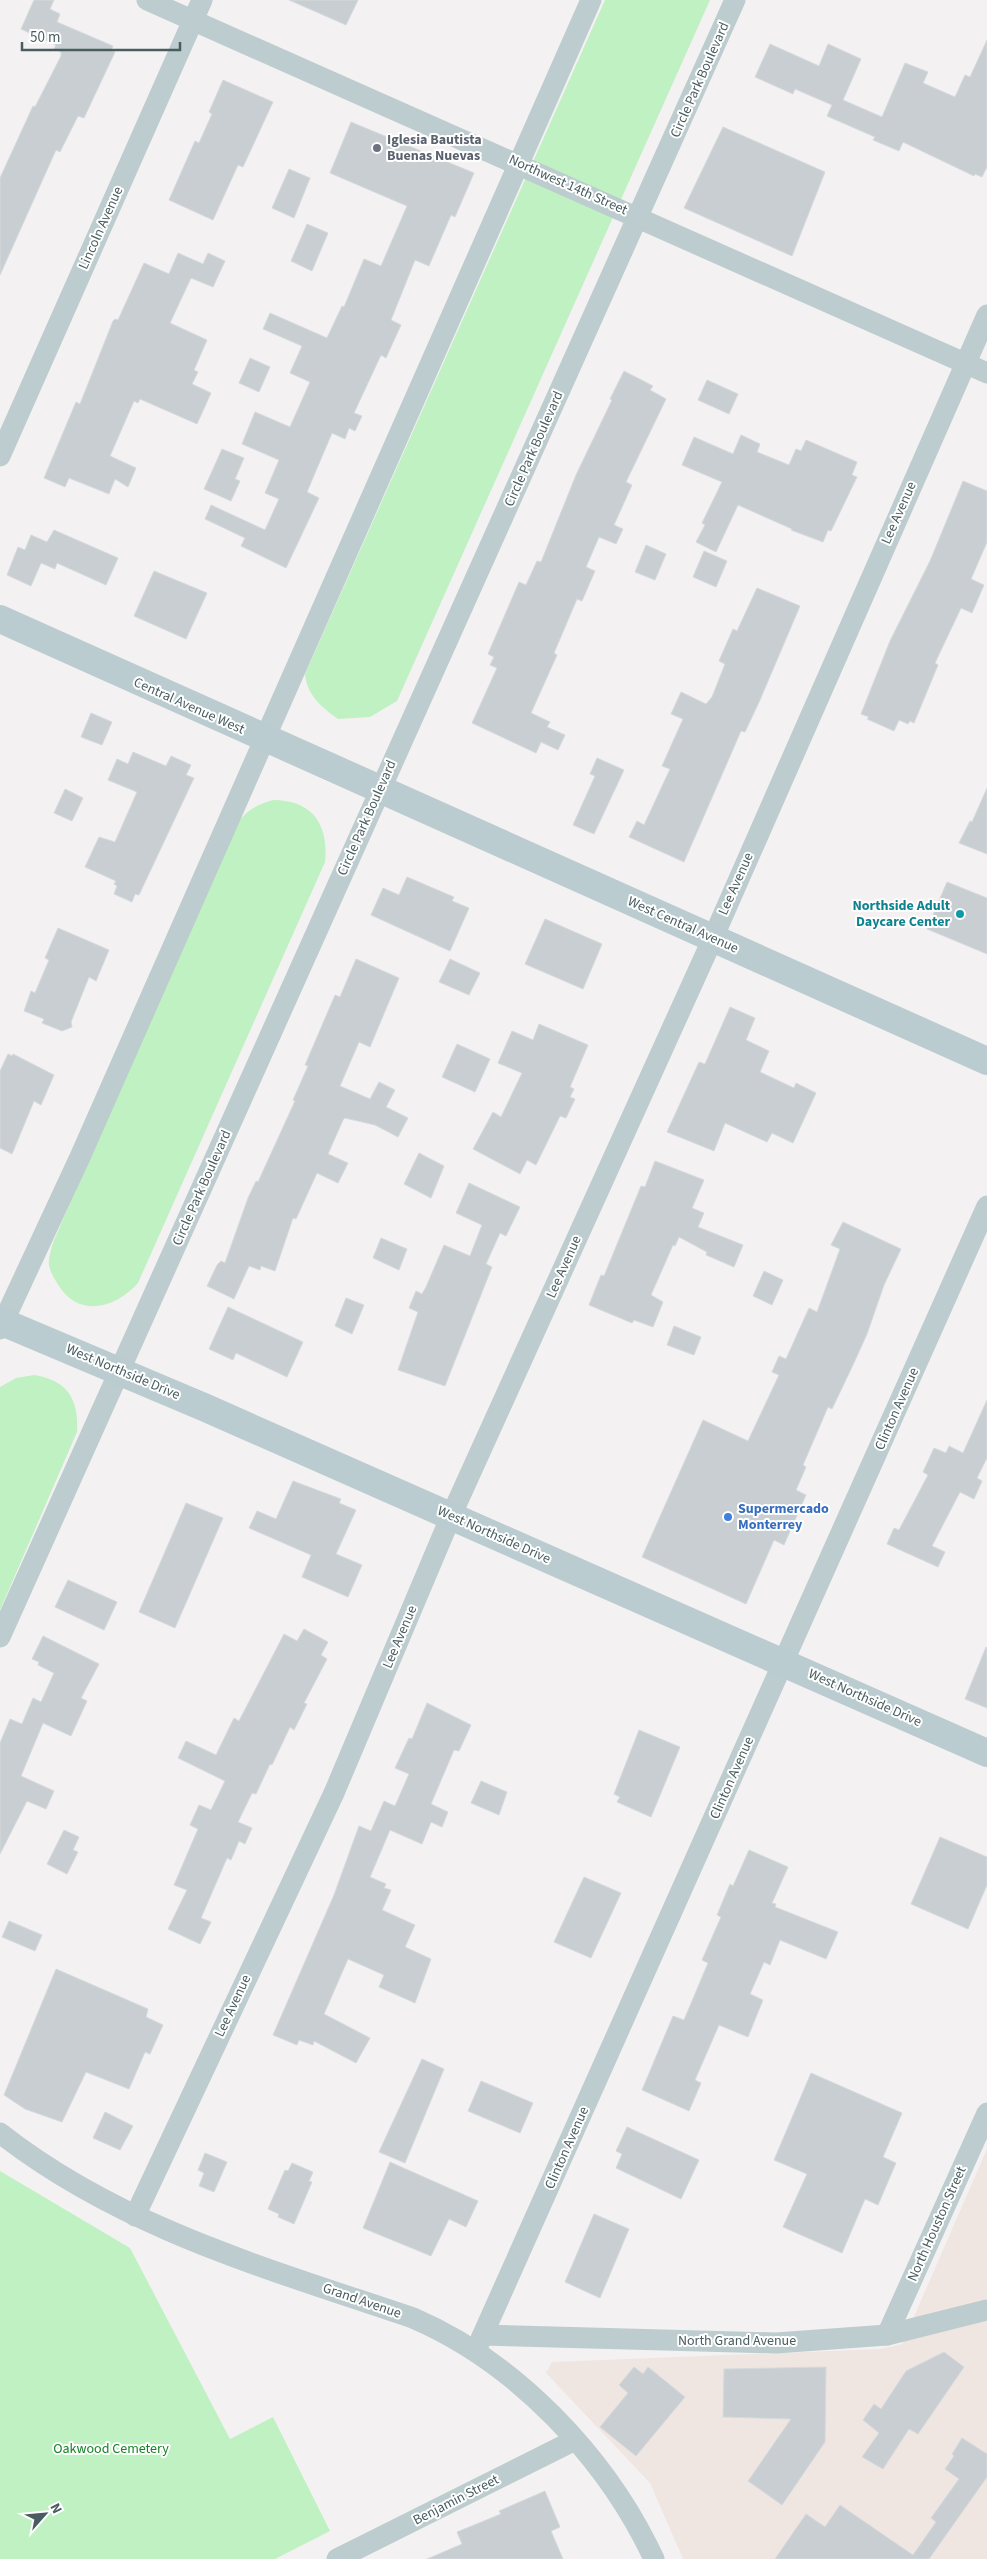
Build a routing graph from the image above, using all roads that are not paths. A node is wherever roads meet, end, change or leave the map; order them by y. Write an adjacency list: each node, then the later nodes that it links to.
1 (147, 0): 5 (street, Northwest 14th Street)
2 (202, 0): 5 (street, Lincoln Avenue)
3 (591, 0): 6 (street)
4 (736, 0): 7 (street, Circle Park Boulevard)
5 (193, 20): 6 (street, Northwest 14th Street); 11 (street, Lincoln Avenue)
6 (518, 164): 7 (street, Northwest 14th Street); 13 (street)
7 (639, 216): 9 (street, Northwest 14th Street); 14 (street, Circle Park Boulevard)
8 (987, 316): 9 (street, Lee Avenue)
9 (966, 363): 10 (street, Northwest 14th Street); 15 (street, Lee Avenue)
10 (987, 372)
11 (0, 456)
12 (0, 620): 13 (street, Central Avenue West)
13 (264, 740): 14 (street, Central Avenue West); 18 (street)
14 (380, 789): 15 (street, West Central Avenue); 19 (street, Circle Park Boulevard)
15 (713, 938): 16 (street, West Central Avenue); 20 (street, Lee Avenue)
16 (987, 1061)
17 (987, 1206): 22 (street, Clinton Avenue)
18 (1, 1324): 19 (street, West Northside Drive)
19 (121, 1371): 20 (street, West Northside Drive); 21 (street, Circle Park Boulevard)
20 (451, 1516): 22 (street, West Northside Drive); 26 (street, Lee Avenue)
21 (0, 1637)
22 (784, 1662): 23 (street, West Northside Drive); 29 (street, Clinton Avenue)
23 (987, 1753)
24 (987, 2113): 28 (street, North Houston Street)
25 (0, 2133): 26 (street, Grand Avenue)
26 (135, 2216): 29 (street, Grand Avenue)
27 (987, 2310): 28 (street, North Grand Avenue)
28 (887, 2335): 29 (street, North Grand Avenue)
29 (480, 2343): 30 (street, Grand Avenue)
30 (575, 2440): 31 (street, Benjamin Street); 32 (street, Grand Avenue)
31 (337, 2559)
32 (654, 2559)

